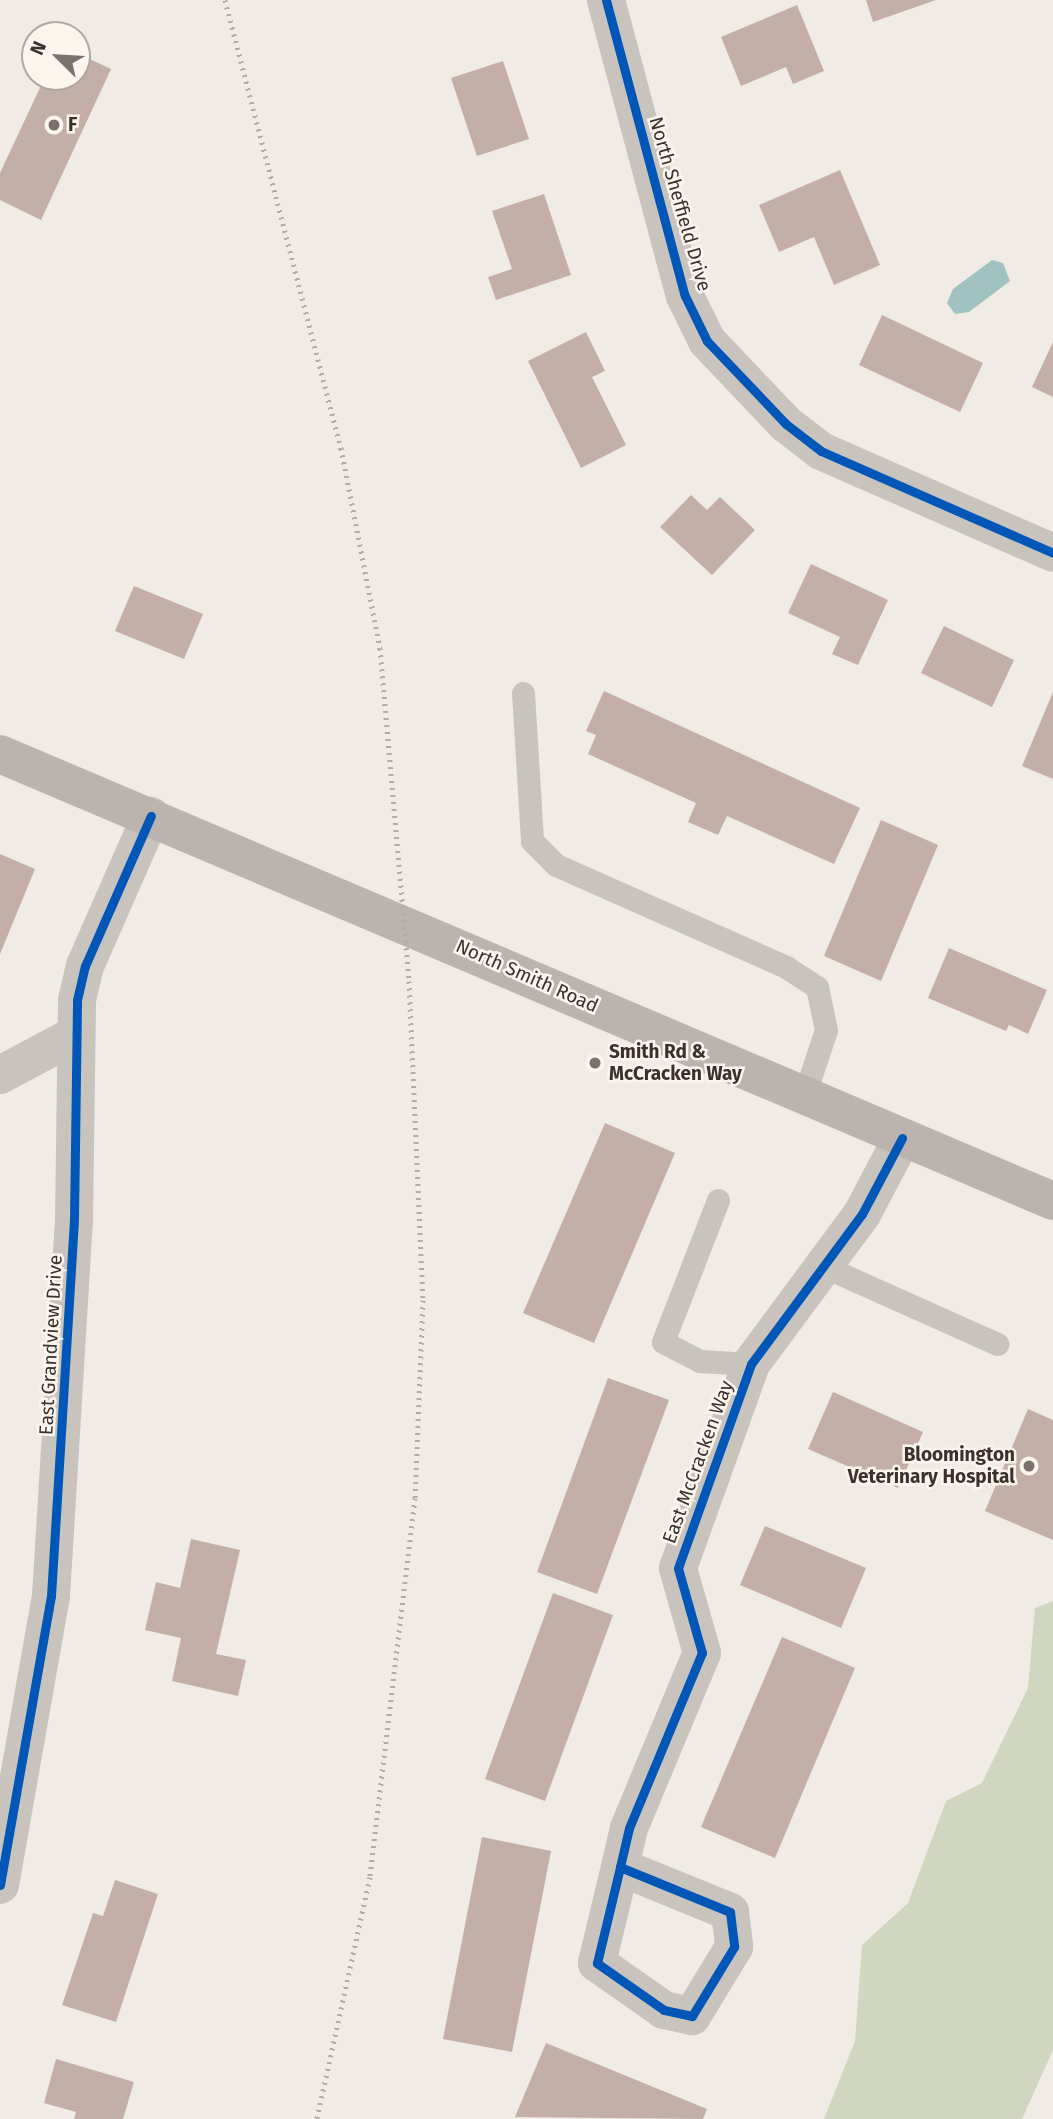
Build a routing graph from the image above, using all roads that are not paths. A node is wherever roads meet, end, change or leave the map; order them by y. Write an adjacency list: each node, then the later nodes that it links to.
1 (606, 0): 2 (street, North Sheffield Drive)
2 (1053, 553)
3 (523, 693): 8 (lane)
4 (0, 754): 5 (main road, North Smith Road)
5 (151, 816): 6 (street, East Grandview Drive); 8 (main road, North Smith Road)
6 (73, 1036): 7 (street); 16 (street, East Grandview Drive)
7 (0, 1075)
8 (803, 1099): 9 (main road, North Smith Road)
9 (902, 1138): 11 (main road, North Smith Road); 12 (street, East McCracken Way)
10 (718, 1200): 14 (lane)
11 (1053, 1201)
12 (823, 1266): 13 (lane); 14 (street, East McCracken Way)
13 (997, 1344)
14 (751, 1364): 15 (street, East McCracken Way)
15 (620, 1867)
16 (0, 1885)

